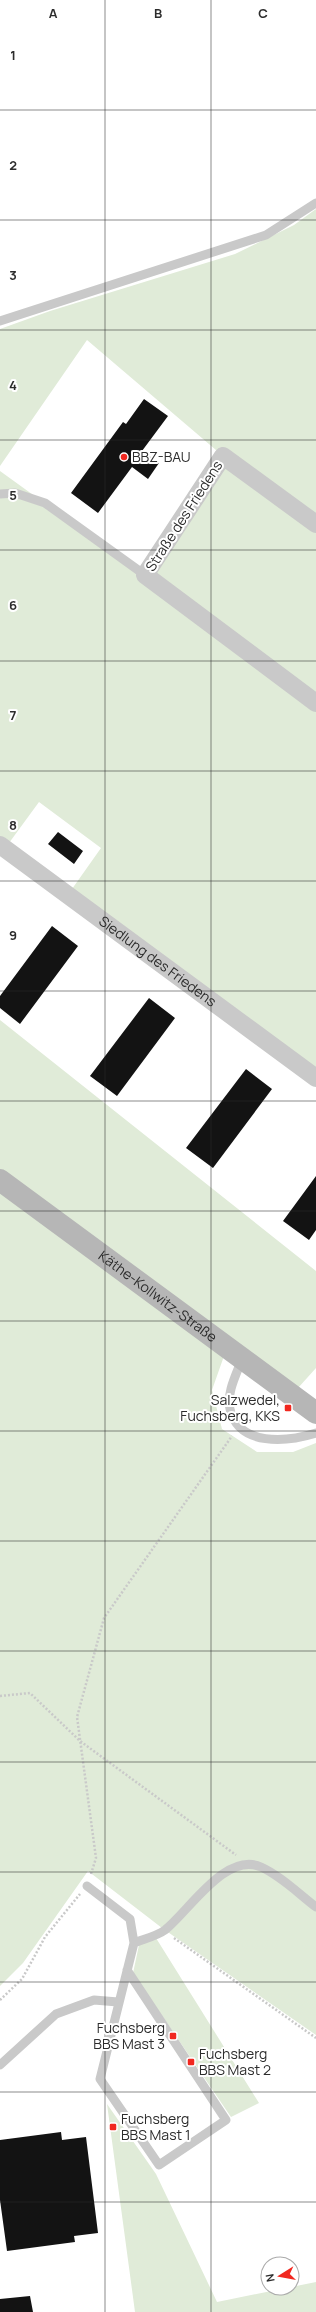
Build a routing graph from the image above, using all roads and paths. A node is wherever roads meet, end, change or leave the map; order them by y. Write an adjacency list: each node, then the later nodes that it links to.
1 (316, 203): 2 (lane)
2 (0, 321)
3 (0, 494): 5 (lane)
4 (316, 524): 5 (street, Straße des Friedens)
5 (144, 575): 6 (street, Straße des Friedens)
6 (316, 702)
7 (0, 845): 8 (street, Siedlung des Friedens)
8 (316, 1078)
9 (0, 1180): 10 (main road, Käthe-Kollwitz-Straße)
10 (242, 1358): 11 (main road, Käthe-Kollwitz-Straße); 12 (lane)
11 (316, 1413)
12 (238, 1427): 13 (lane); 15 (path)
13 (316, 1433)
14 (0, 1696): 15 (path)
15 (80, 1741): 16 (path); 17 (path)
16 (247, 1863): 18 (lane); 19 (lane)
17 (87, 1886): 20 (lane); 22 (path)
18 (316, 1907)
19 (164, 1931): 20 (lane); 24 (path)
20 (134, 1944): 21 (lane)
21 (127, 1970): 23 (lane); 23 (lane)
22 (0, 2000)
23 (118, 2002): 25 (lane)
24 (316, 2038)
25 (0, 2065)

